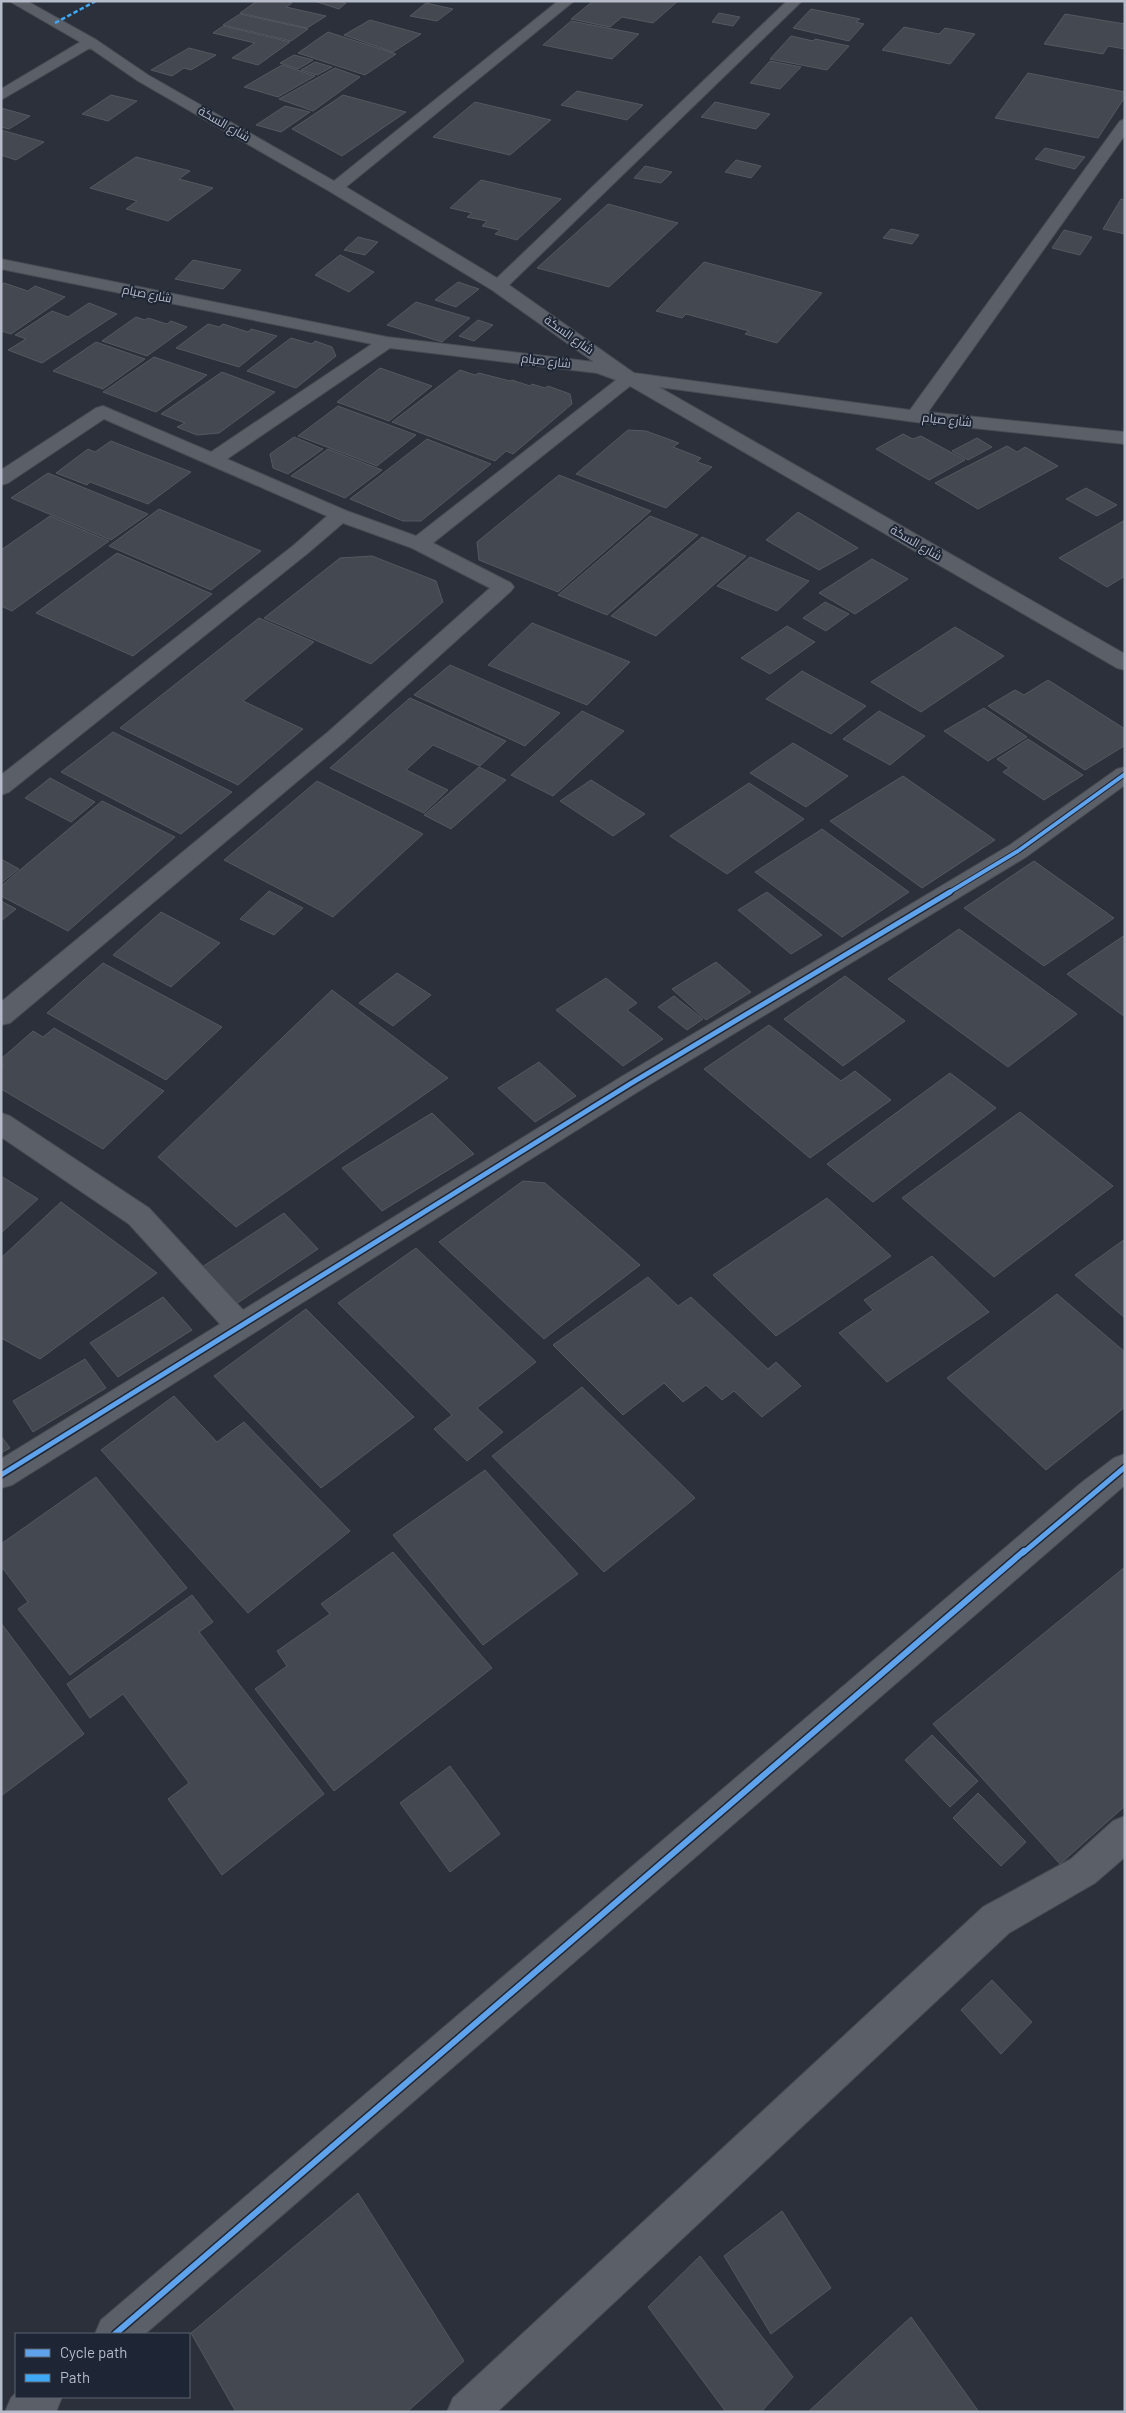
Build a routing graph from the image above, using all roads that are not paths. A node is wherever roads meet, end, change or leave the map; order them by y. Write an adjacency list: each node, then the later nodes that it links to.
1 (16, 1): 4 (street, شارع السكة)
2 (568, 1): 7 (street)
3 (796, 1): 9 (street)
4 (90, 42): 5 (street); 7 (street, شارع السكة)
5 (1, 96)
6 (1125, 124): 12 (street)
7 (335, 188): 9 (street, شارع السكة)
8 (1, 264): 10 (street, شارع صيام)
9 (498, 286): 11 (street, شارع السكة)
10 (387, 342): 11 (street, شارع صيام); 14 (street)
11 (630, 378): 12 (street, شارع صيام); 17 (street); 18 (street, شارع السكة)
12 (915, 416): 13 (street, شارع صيام)
13 (1125, 438)
14 (212, 460): 15 (street); 16 (street)
15 (1, 479)
16 (340, 515): 17 (street); 20 (street)
17 (419, 544): 21 (street)
18 (1125, 663)
19 (1125, 774): 23 (street)
20 (1, 787)
21 (1, 1016)
22 (1, 1123): 23 (street)
23 (241, 1327): 25 (street)
24 (1125, 1467): 27 (street)
25 (1, 1475)
26 (1125, 1833): 30 (street)
27 (116, 2333)
28 (41, 2398): 29 (street)
29 (25, 2412)
30 (466, 2412)

